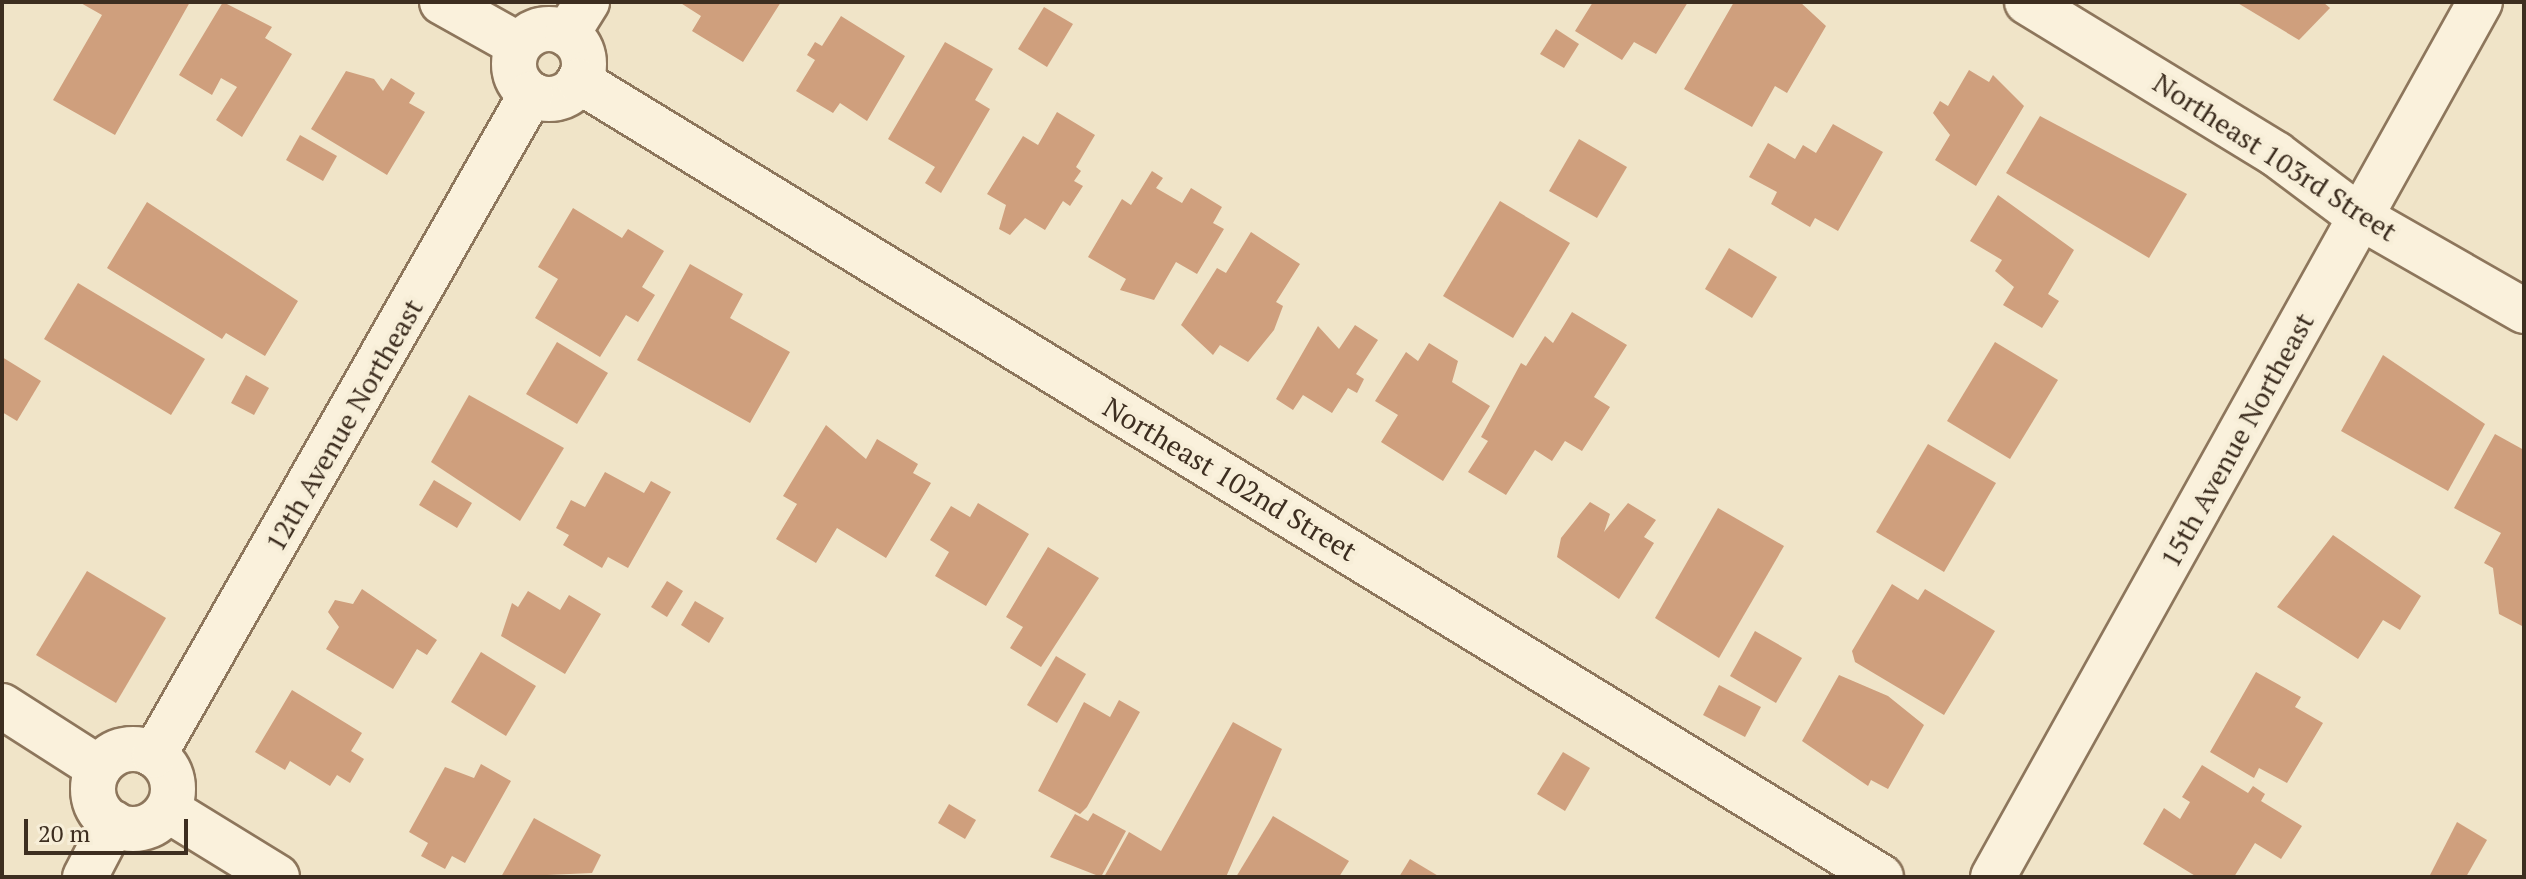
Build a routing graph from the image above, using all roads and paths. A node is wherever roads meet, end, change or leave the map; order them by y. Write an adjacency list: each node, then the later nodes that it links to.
1 (442, 2): 5 (street)
2 (2027, 2): 8 (street, Northeast 103rd Street)
3 (2480, 2): 8 (street, 15th Avenue Northeast)
4 (577, 18): 5 (street); 6 (street)
5 (519, 45): 7 (street)
6 (579, 81): 7 (street); 17 (street, Northeast 102nd Street)
7 (531, 94): 11 (street, 12th Avenue Northeast)
8 (2360, 217): 9 (street, Northeast 103rd Street); 18 (street, 15th Avenue Northeast)
9 (2524, 311)
10 (2, 706): 12 (street)
11 (154, 755): 12 (street); 13 (street)
12 (99, 768): 14 (street)
13 (168, 810): 14 (street); 16 (street)
14 (113, 823): 15 (street)
15 (85, 877)
16 (277, 877)
17 (1881, 877)
18 (1993, 877)

